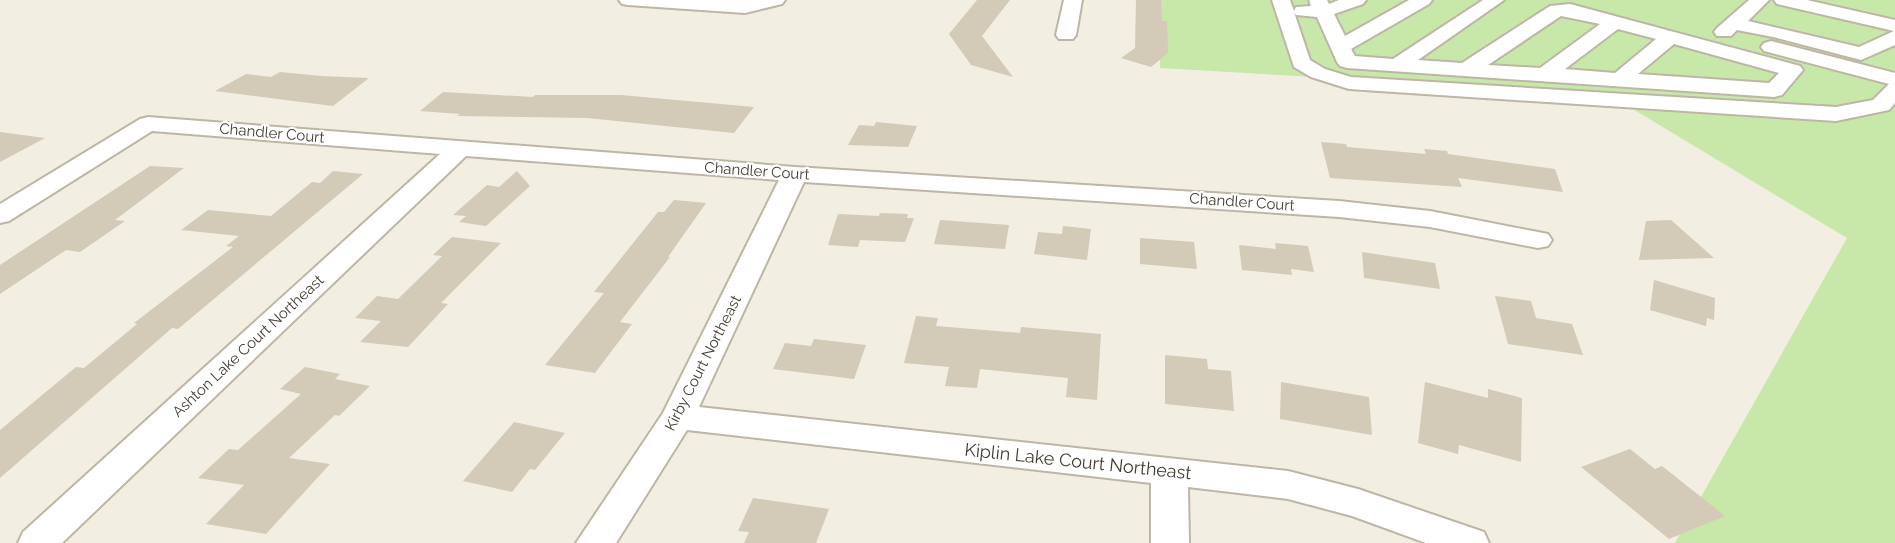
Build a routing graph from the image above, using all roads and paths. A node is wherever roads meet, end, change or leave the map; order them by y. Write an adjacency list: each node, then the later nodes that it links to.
1 (628, 0): 2 (street)
2 (776, 0)
3 (1073, 0): 15 (street)
4 (1357, 0): 12 (street)
5 (1423, 0): 19 (street)
6 (1495, 0): 21 (street)
7 (1592, 0): 16 (street)
8 (1784, 0): 17 (street)
9 (1849, 0): 13 (street)
10 (1755, 4): 16 (street); 17 (street)
11 (1282, 5): 12 (street); 27 (street)
12 (1320, 6): 19 (street)
13 (1895, 11)
14 (1615, 22): 18 (street); 22 (street); 23 (street)
15 (1066, 34)
16 (1720, 35): 17 (street); 18 (street); 20 (street); 24 (street)
17 (1892, 35)
18 (1670, 37): 25 (street)
19 (1340, 47): 21 (street)
20 (1732, 54): 26 (street); 26 (street)
21 (1396, 65): 22 (street)
22 (1467, 69): 23 (street)
23 (1544, 75): 25 (street)
24 (1895, 79)
25 (1619, 80): 26 (street)
26 (1697, 85)
27 (1895, 89)
28 (459, 149): 29 (street, Chandler Court); 30 (street, Chandler Court); 34 (street, Ashton Lake Court Northeast)
29 (795, 174): 31 (street, Chandler Court); 32 (street, Kirby Court Northeast)
30 (0, 215)
31 (1538, 240)
32 (678, 417): 33 (street, Kiplin Lake Court Northeast); 35 (street, Kirby Court Northeast)
33 (1168, 471): 36 (street); 37 (street, Kiplin Lake Court Northeast)
34 (37, 543)
35 (595, 543)
36 (1170, 543)
37 (1470, 543)

